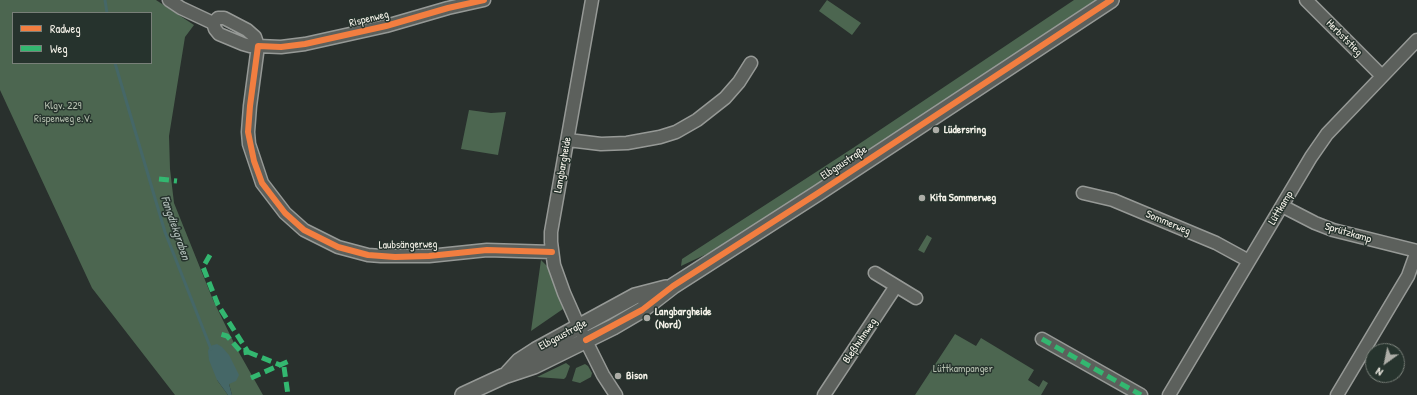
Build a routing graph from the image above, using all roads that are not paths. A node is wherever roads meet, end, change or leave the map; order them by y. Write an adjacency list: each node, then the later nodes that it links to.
1 (169, 0): 7 (street)
2 (484, 0): 7 (street, Rispenweg)
3 (592, 0): 10 (street, Langbargheide)
4 (1111, 0): 17 (main road, Elbgaustraße)
5 (1306, 0): 9 (street, Herbststieg)
6 (1417, 40): 9 (street, Lüttkamp)
7 (258, 46): 14 (street, Laubsängerweg)
8 (751, 63): 10 (street)
9 (1382, 76): 12 (street, Lüttkamp)
10 (568, 140): 14 (street, Langbargheide)
11 (1083, 193): 15 (street, Sommerweg)
12 (1282, 206): 13 (street, Sprützkamp); 15 (street, Lüttkamp)
13 (1417, 251): 29 (street)
14 (552, 252): 20 (street, Langbargheide)
15 (1249, 261): 28 (street, Lüttkamp)
16 (875, 273): 18 (street)
17 (673, 286): 20 (main road, Elbgaustraße); 22 (main road, Elbgaustraße)
18 (896, 286): 19 (street); 26 (street, Bleßhuhnweg)
19 (916, 298)
20 (579, 327): 22 (street, Langbargheide); 23 (main road, Elbgaustraße)
21 (1042, 339): 27 (street)
22 (586, 340): 23 (main road, Elbgaustraße); 25 (street)
23 (504, 376): 24 (main road, Elbgaustraße)
24 (463, 395)
25 (616, 395)
26 (824, 395)
27 (1141, 395)
28 (1169, 395)
29 (1337, 395)

